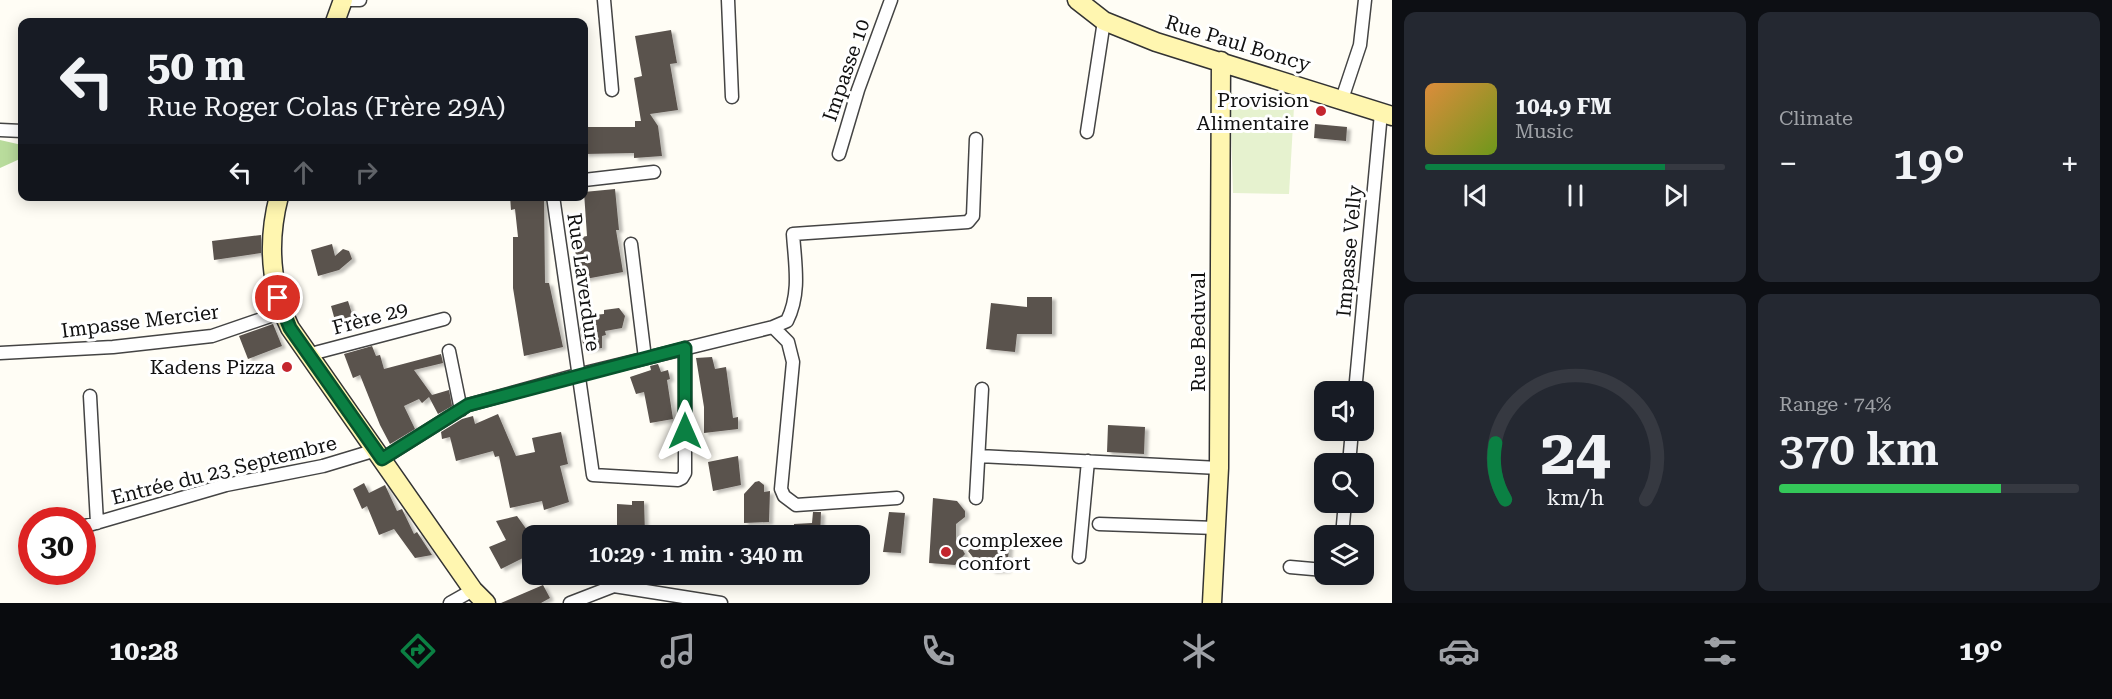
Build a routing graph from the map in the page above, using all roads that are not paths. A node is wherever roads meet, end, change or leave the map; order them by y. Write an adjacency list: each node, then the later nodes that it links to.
1 (343, 0): 9 (street)
2 (349, 0): 3 (street)
3 (360, 0)
4 (604, 0): 12 (street)
5 (728, 0): 13 (street)
6 (891, 0): 20 (street, Impasse 10)
7 (1077, 0): 10 (street, Rue Paul Boncy)
8 (1365, 0): 14 (street)
9 (336, 18)
10 (1104, 21): 11 (street, Rue Paul Boncy); 18 (street)
11 (1221, 61): 14 (street, Rue Paul Boncy); 42 (street, Rue Beduval)
12 (612, 90)
13 (732, 97)
14 (1342, 99): 15 (street, Rue Paul Boncy)
15 (1387, 115): 35 (street, Impasse Velly)
16 (0, 130): 17 (street)
17 (18, 131)
18 (1087, 132)
19 (976, 139): 28 (street)
20 (839, 154)
21 (654, 172): 22 (street)
22 (588, 180)
23 (278, 201): 26 (street)
24 (554, 201): 34 (street, Rue Laverdure)
25 (631, 244): 33 (street)
26 (282, 312): 31 (street, Impasse Mercier); 32 (street)
27 (444, 319): 32 (street, Frère 29)
28 (773, 327): 29 (street, Entrée du 23 Septembre); 43 (street)
29 (685, 348): 33 (street, Entrée du 23 Septembre); 34 (street, Rue Laverdure)
30 (449, 351): 38 (street)
31 (0, 353)
32 (307, 355): 39 (street)
33 (645, 358): 34 (street, Entrée du 23 Septembre)
34 (576, 375): 38 (street, Entrée du 23 Septembre)
35 (1356, 381)
36 (982, 389): 40 (street)
37 (90, 396): 45 (street)
38 (461, 410): 39 (street, Entrée du 23 Septembre)
39 (379, 454): 45 (street, Entrée du 23 Septembre); 51 (street)
40 (979, 456): 41 (street); 44 (street)
41 (1088, 462): 42 (street); 48 (street)
42 (1219, 468): 47 (street, Rue Beduval)
43 (897, 498)
44 (976, 498)
45 (97, 523)
46 (1099, 524): 47 (street)
47 (1216, 528): 55 (street, Rue Beduval)
48 (1079, 557)
49 (1290, 567): 50 (street)
50 (1314, 569)
51 (479, 597): 52 (street)
52 (450, 603)
53 (570, 603): 54 (street)
54 (721, 603)
55 (1212, 603)

